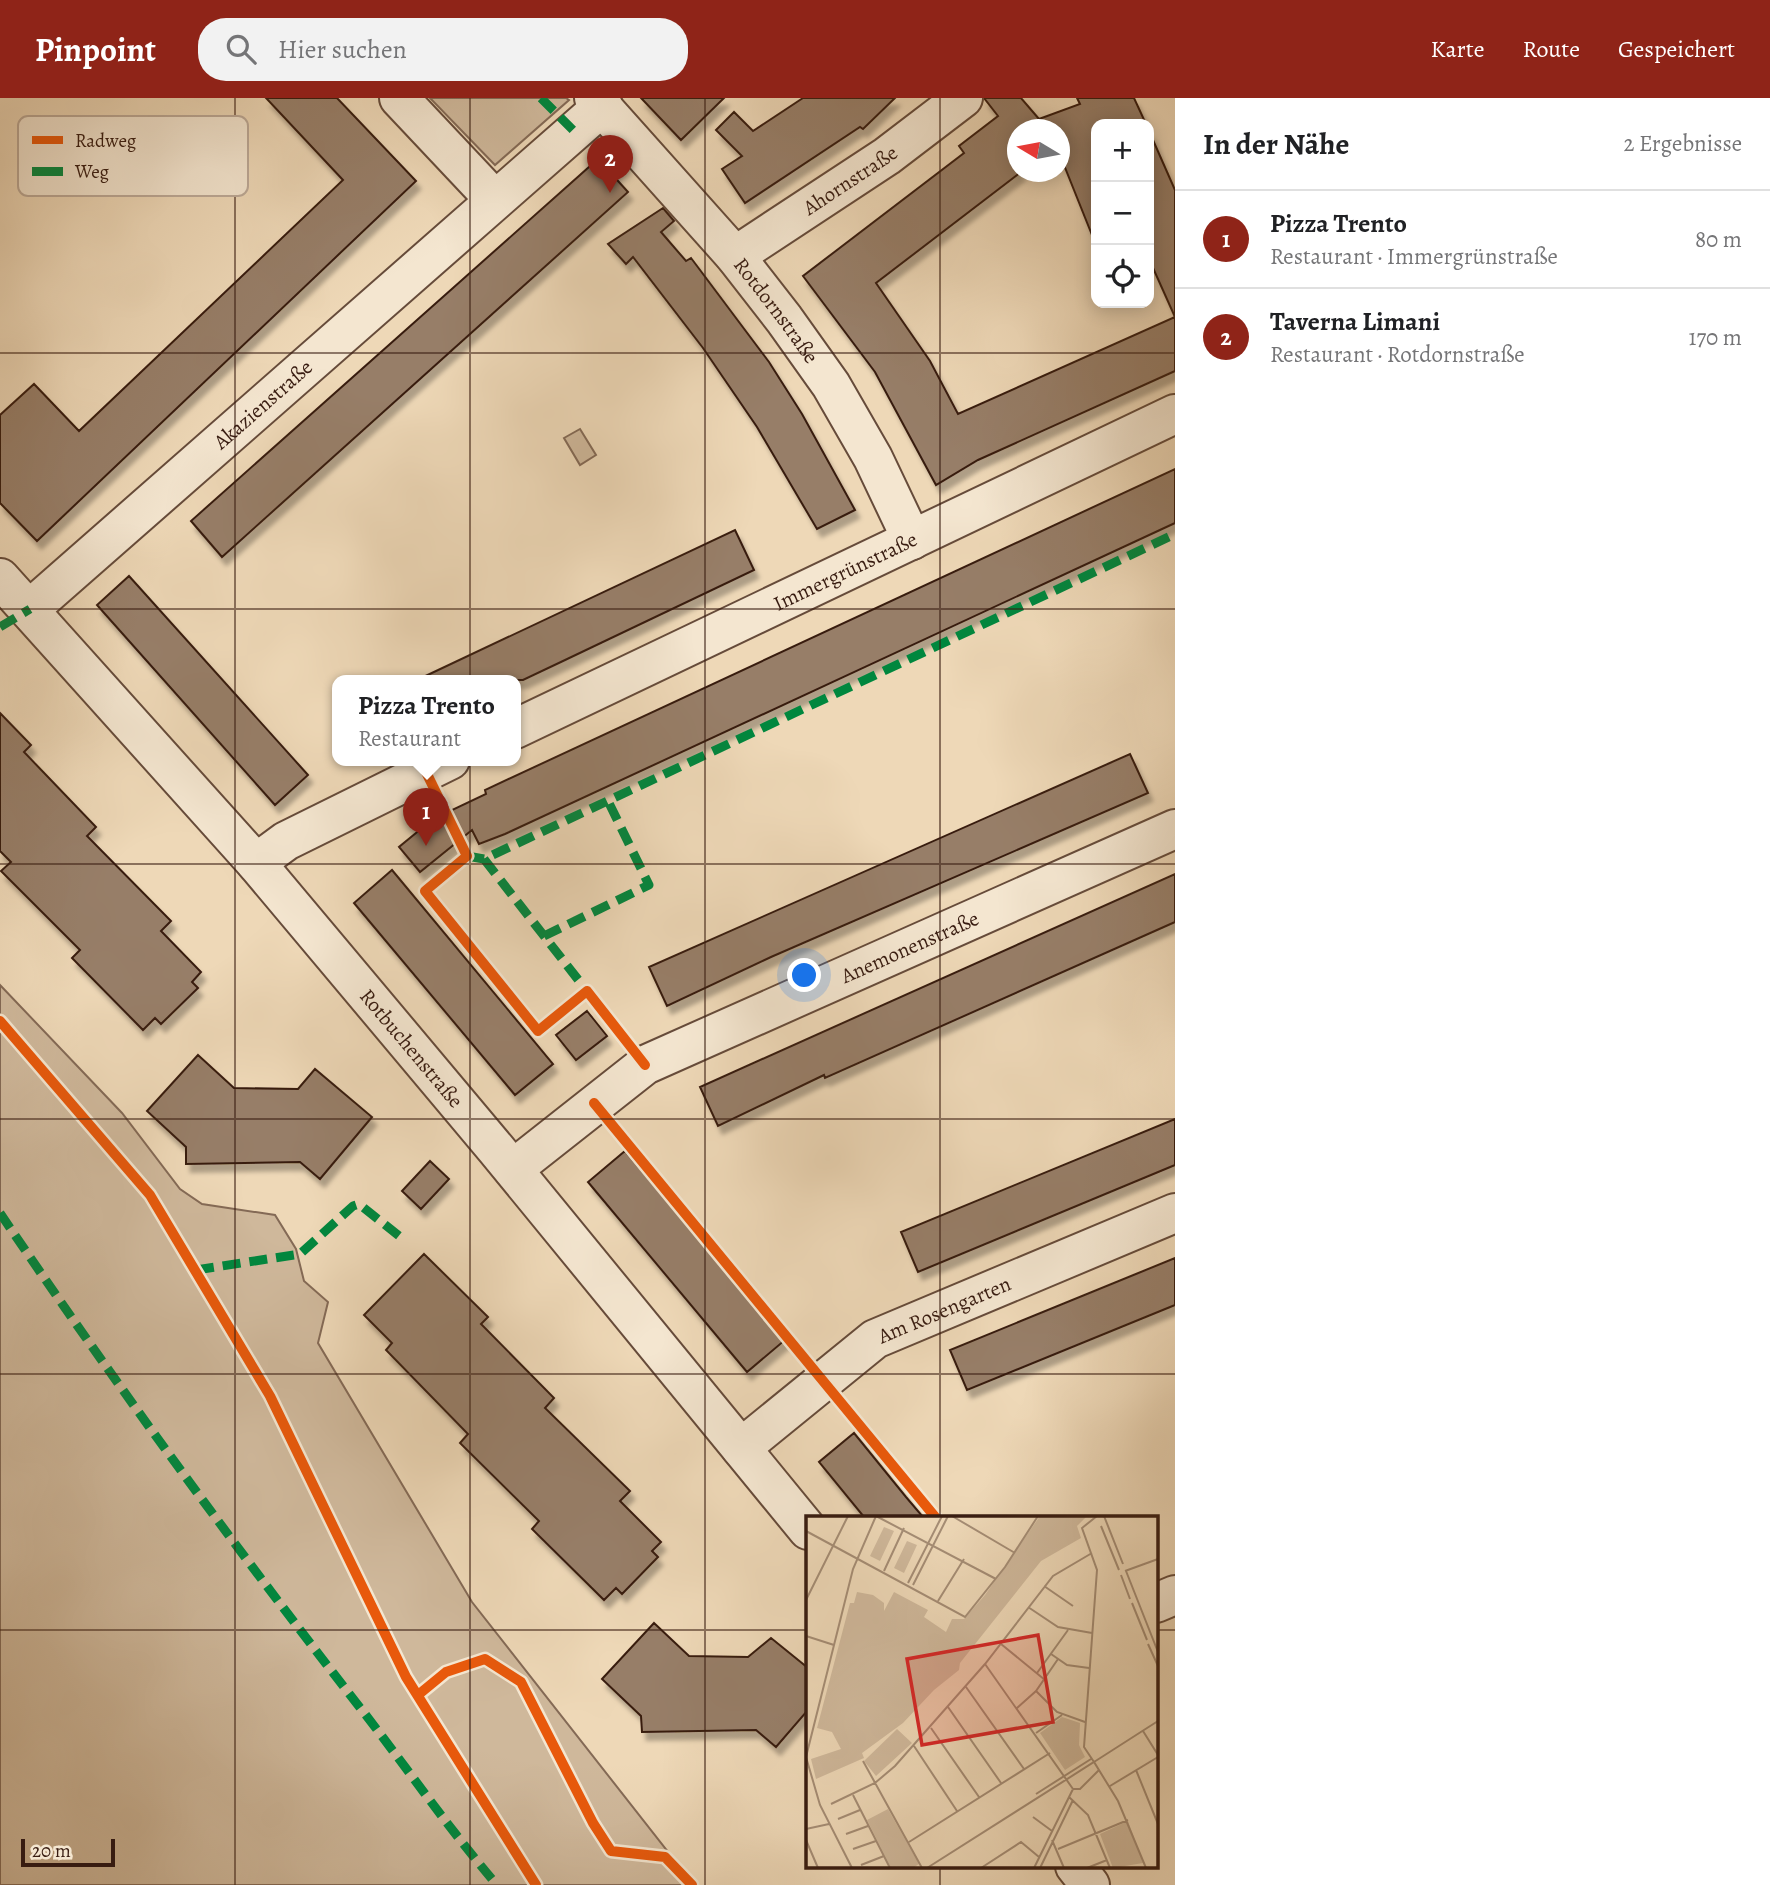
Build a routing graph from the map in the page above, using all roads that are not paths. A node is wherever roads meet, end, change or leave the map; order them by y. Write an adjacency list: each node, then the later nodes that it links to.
1 (399, 98): 4 (street)
2 (963, 98): 5 (street, Ahornstraße)
3 (599, 102): 4 (street, Akazienstraße); 5 (street, Rotdornstraße)
4 (495, 200): 9 (street, Akazienstraße)
5 (735, 256): 7 (street, Rotdornstraße)
6 (1175, 414): 7 (street, Immergrünstraße)
7 (912, 540): 10 (street, Immergrünstraße)
8 (0, 578): 9 (street, Rotbuchenstraße)
9 (30, 609): 13 (street, Rotbuchenstraße)
10 (521, 726)
11 (438, 766): 13 (street)
12 (1175, 829): 14 (street, Anemonenstraße)
13 (256, 863): 14 (street, Rotbuchenstraße)
14 (513, 1169): 16 (street, Rotbuchenstraße)
15 (1175, 1213): 16 (street, Am Rosengarten)
16 (741, 1448): 17 (street, Rotbuchenstraße)
17 (806, 1529)
18 (1175, 1595): 19 (street)
19 (1158, 1602)
20 (1077, 1868): 21 (street)
21 (1090, 1885)

